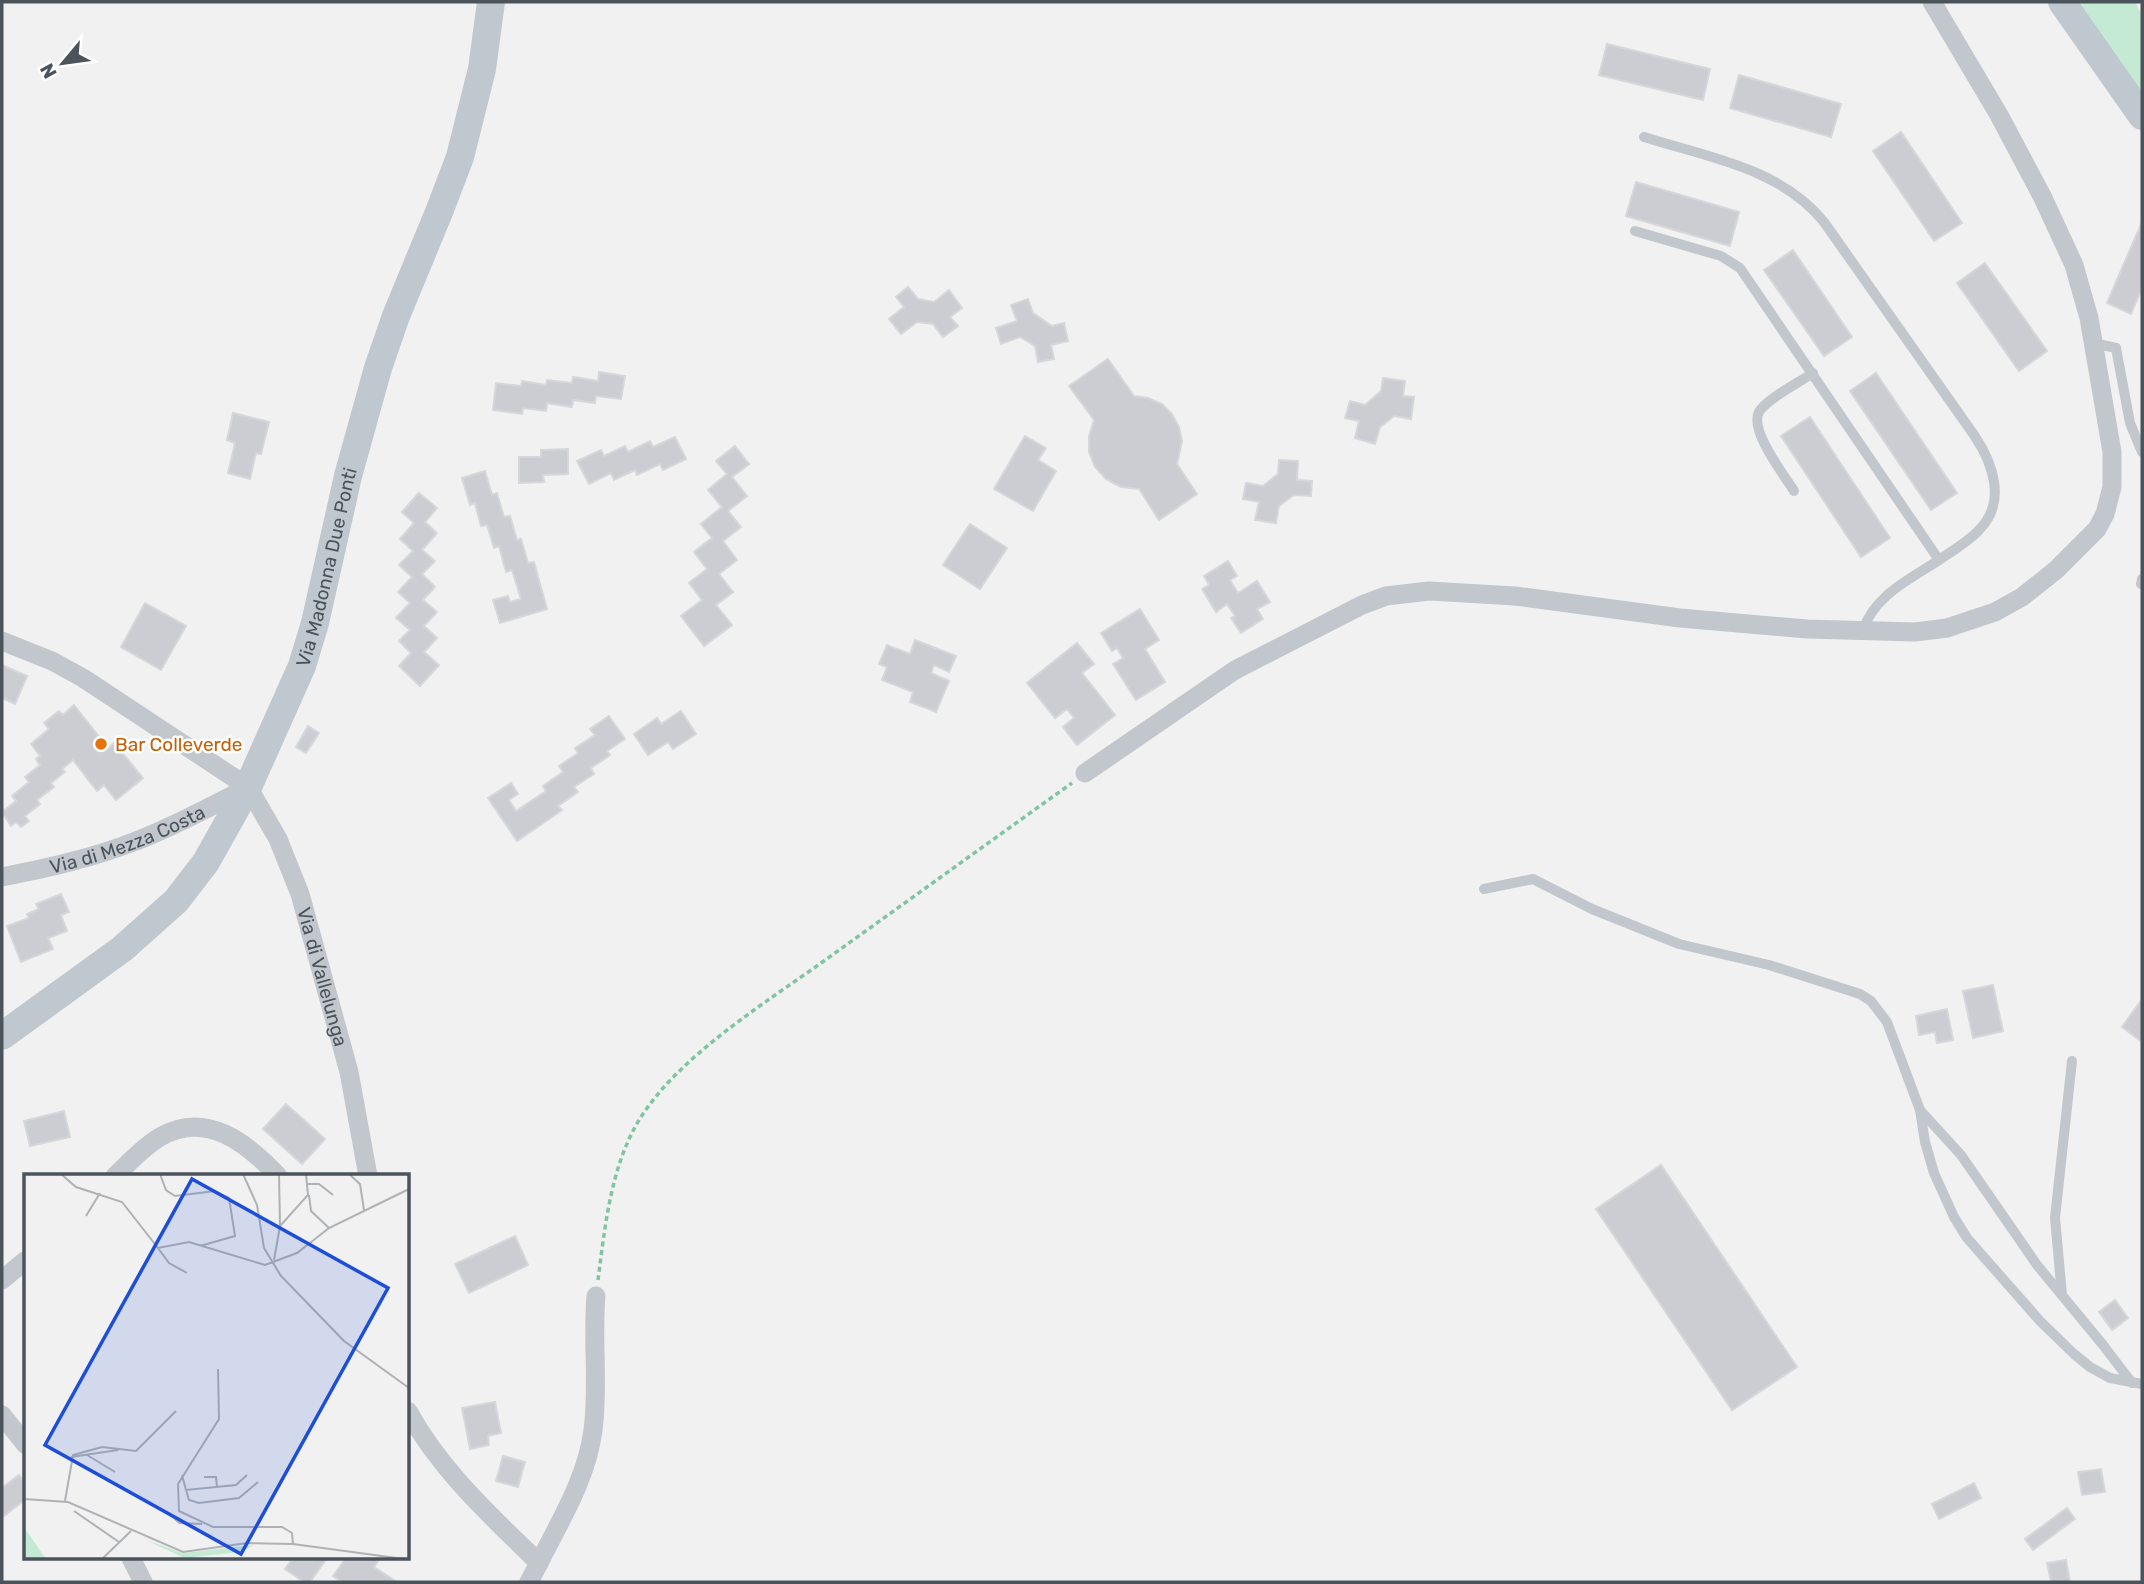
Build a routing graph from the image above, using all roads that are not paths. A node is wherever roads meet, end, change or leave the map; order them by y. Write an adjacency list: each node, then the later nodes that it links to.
1 (491, 2): 15 (main road, Via Madonna Due Ponti)
2 (1931, 2): 7 (street)
3 (2062, 2): 4 (main road)
4 (2142, 116)
5 (1644, 137): 11 (lane)
6 (1635, 231): 8 (lane)
7 (2093, 343): 9 (lane); 12 (street)
8 (1813, 373): 10 (lane); 11 (lane)
9 (2142, 452)
10 (1794, 491)
11 (1939, 560): 12 (lane)
12 (1863, 630): 14 (street)
13 (2, 641): 15 (street)
14 (1086, 773)
15 (248, 787): 16 (street, Via di Mezza Costa); 18 (main road, Via Madonna Due Ponti); 23 (street, Via di Vallelunga)
16 (2, 877)
17 (1484, 889): 20 (lane)
18 (2, 1036)
19 (2073, 1061): 27 (lane)
20 (1920, 1110): 27 (lane); 28 (lane)
21 (117, 1174): 22 (street)
22 (276, 1174)
23 (368, 1174)
24 (24, 1262): 25 (street)
25 (2, 1280)
26 (596, 1296): 33 (street)
27 (2062, 1296): 28 (lane)
28 (2137, 1383)
29 (410, 1414): 33 (street)
30 (2, 1415): 31 (street)
31 (24, 1442)
32 (132, 1560): 34 (street)
33 (539, 1563): 35 (street)
34 (143, 1582)
35 (529, 1582)

